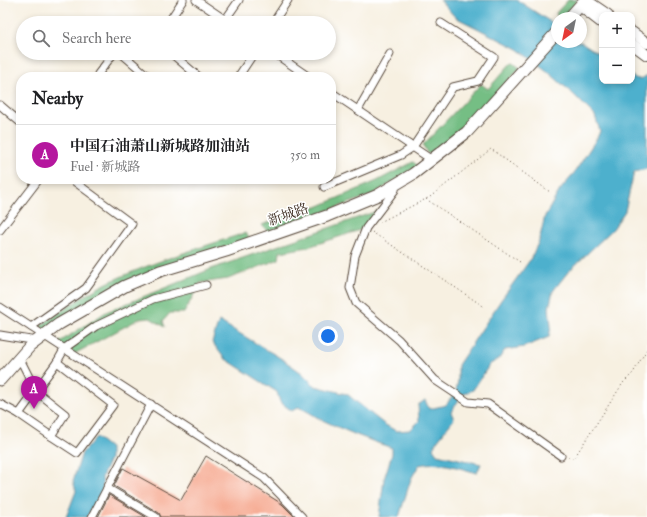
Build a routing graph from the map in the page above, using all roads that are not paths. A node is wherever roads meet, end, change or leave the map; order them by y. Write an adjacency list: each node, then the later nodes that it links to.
1 (183, 0): 8 (street)
2 (196, 0): 9 (street)
3 (238, 0): 10 (street)
4 (288, 0): 11 (street)
5 (585, 5): 6 (main road); 7 (main road); 12 (main road)
6 (577, 12)
7 (601, 12)
8 (173, 16)
9 (220, 16)
10 (230, 16)
11 (278, 16)
12 (599, 20)
13 (441, 24): 36 (street)
14 (635, 34): 16 (main road)
15 (551, 40): 26 (main road, 新城路)
16 (647, 43)
17 (551, 46): 26 (main road, 新城路)
18 (635, 46): 20 (main road)
19 (390, 54): 34 (street)
20 (647, 55)
21 (109, 60): 27 (street)
22 (129, 60): 28 (street)
23 (179, 60): 29 (street)
24 (249, 60): 30 (street)
25 (284, 60): 31 (street)
26 (532, 64): 37 (main road, 新城路); 43 (main road, 新城路)
27 (100, 72)
28 (143, 72)
29 (193, 72)
30 (241, 72)
31 (302, 72)
32 (336, 95): 34 (street)
33 (0, 105): 35 (street)
34 (358, 110): 36 (street)
35 (16, 119)
36 (413, 147): 37 (street); 38 (street)
37 (432, 160): 49 (main road, 新城路)
38 (336, 182)
39 (35, 184): 44 (street)
40 (78, 184): 47 (street)
41 (331, 184): 42 (street)
42 (324, 187)
43 (395, 190): 49 (main road, 新城路); 60 (street)
44 (0, 230)
45 (206, 285): 50 (street)
46 (0, 307): 47 (street)
47 (31, 327): 49 (street)
48 (0, 335): 49 (street)
49 (44, 338): 50 (street); 52 (main road, 新城路); 53 (main road, 新城路)
50 (65, 348): 51 (street); 57 (street)
51 (57, 362): 55 (street); 59 (street)
52 (22, 363): 54 (main road, 新城路); 55 (street)
53 (0, 380)
54 (0, 387)
55 (36, 391): 58 (street); 59 (street)
56 (0, 404): 58 (street)
57 (151, 404): 61 (street); 64 (street)
58 (19, 414): 59 (street)
59 (51, 436)
60 (561, 456)
61 (108, 488): 62 (street); 63 (street)
62 (92, 517)
63 (156, 517)
64 (302, 517)

